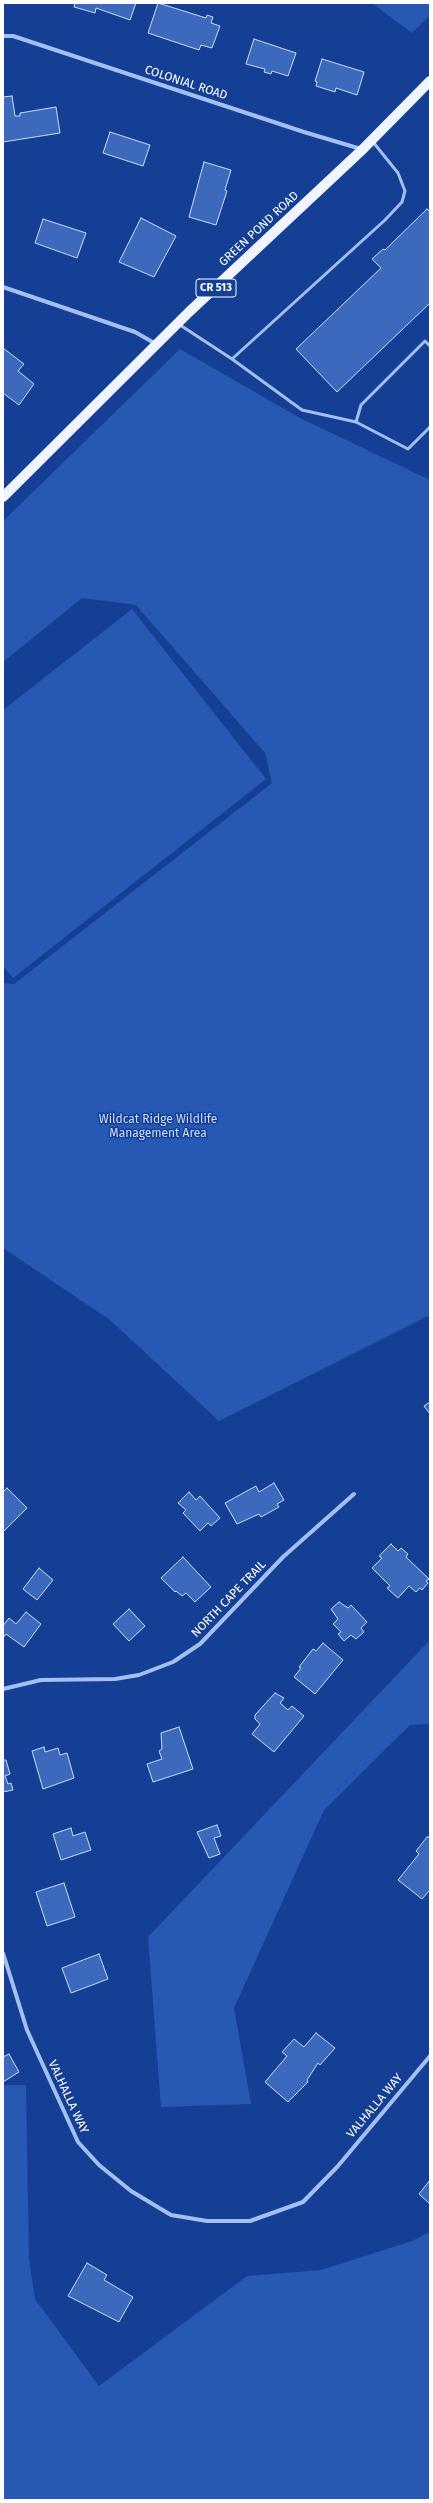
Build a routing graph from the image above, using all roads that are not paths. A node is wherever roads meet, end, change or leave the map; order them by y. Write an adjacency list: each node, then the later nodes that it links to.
1 (3, 36): 4 (street, COLONIAL ROAD)
2 (430, 80): 3 (main road, GREEN POND ROAD / CR 513)
3 (372, 141): 4 (main road, GREEN POND ROAD / CR 513); 9 (lane)
4 (363, 149): 6 (main road, GREEN POND ROAD / CR 513)
5 (3, 287): 7 (street)
6 (178, 323): 7 (main road, GREEN POND ROAD / CR 513); 9 (lane)
7 (158, 345): 12 (main road, GREEN POND ROAD / CR 513)
8 (430, 346): 10 (lane)
9 (232, 359): 10 (lane)
10 (356, 422): 11 (lane)
11 (430, 427)
12 (3, 496)
13 (354, 1494): 14 (street, NORTH CAPE TRAIL)
14 (3, 1689)
15 (3, 1953): 16 (street, VALHALLA WAY)
16 (430, 2056)

